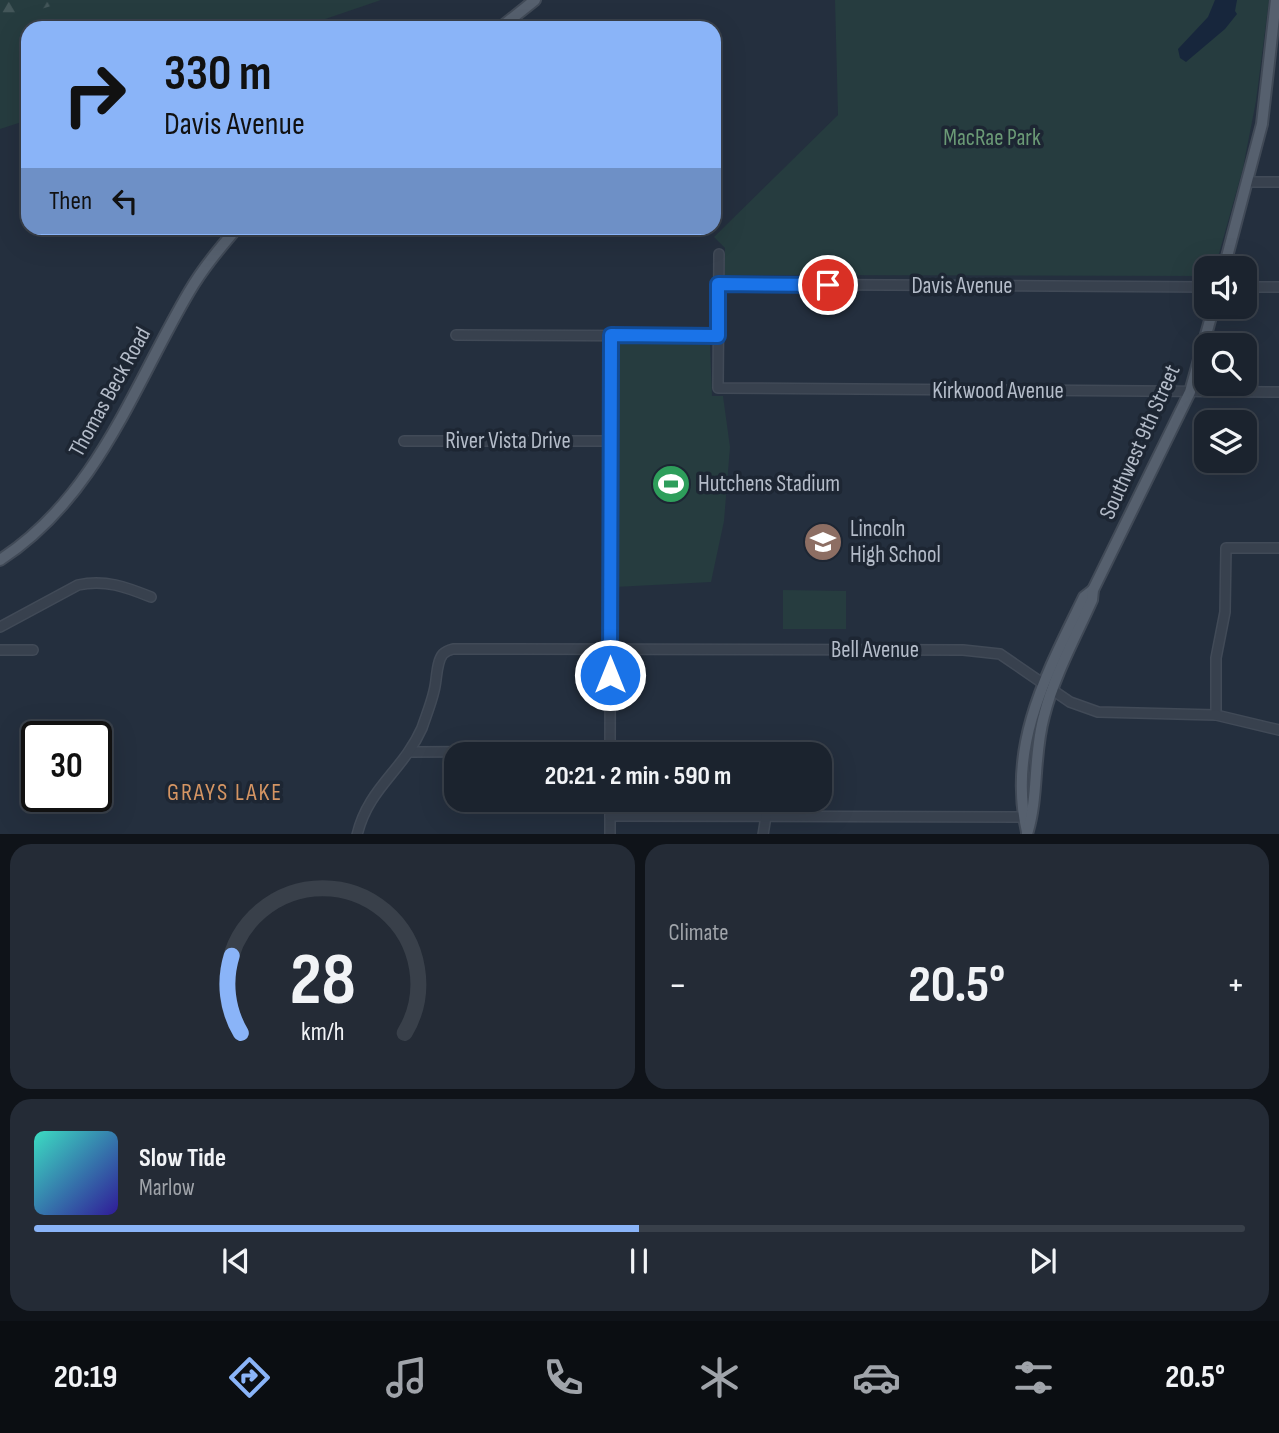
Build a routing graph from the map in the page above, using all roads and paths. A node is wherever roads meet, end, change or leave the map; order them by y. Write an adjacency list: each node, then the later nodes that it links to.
1 (535, 0): 3 (main road)
2 (1276, 0): 4 (main road)
3 (509, 21)
4 (1273, 79): 5 (main road)
5 (1247, 182): 6 (street); 9 (main road)
6 (1279, 182)
7 (231, 235): 23 (main road, Thomas Beck Road)
8 (719, 254): 10 (street)
9 (1227, 256)
10 (718, 284): 11 (street, Davis Avenue); 17 (street)
11 (1194, 287)
12 (1257, 287): 13 (street)
13 (1279, 287)
14 (1210, 319): 18 (main road, Southwest 9th Street)
15 (456, 335): 16 (street)
16 (611, 335): 17 (street); 21 (street)
17 (718, 336): 18 (street, Kirkwood Avenue)
18 (1190, 392): 19 (street, Kirkwood Avenue); 29 (main road, Southwest 9th Street)
19 (1279, 392)
20 (404, 441): 21 (street, River Vista Drive)
21 (611, 441): 28 (street)
22 (1279, 548): 30 (street)
23 (0, 560)
24 (151, 597): 25 (street)
25 (0, 627)
26 (0, 650): 27 (street)
27 (33, 650)
28 (610, 650): 29 (street, Bell Avenue); 32 (street); 33 (street, Bell Avenue)
29 (1047, 688): 30 (street, Bell Avenue); 38 (main road, Southwest 9th Street)
30 (1216, 715): 31 (street, Bell Avenue)
31 (1279, 730)
32 (610, 742)
33 (410, 752): 34 (street); 39 (street)
34 (444, 752)
35 (610, 812): 36 (street)
36 (610, 816): 37 (street); 40 (street)
37 (766, 816): 38 (street); 41 (street)
38 (1028, 817): 42 (main road, Southwest 9th Street)
39 (356, 834)
40 (610, 834)
41 (763, 834)
42 (1027, 834)

